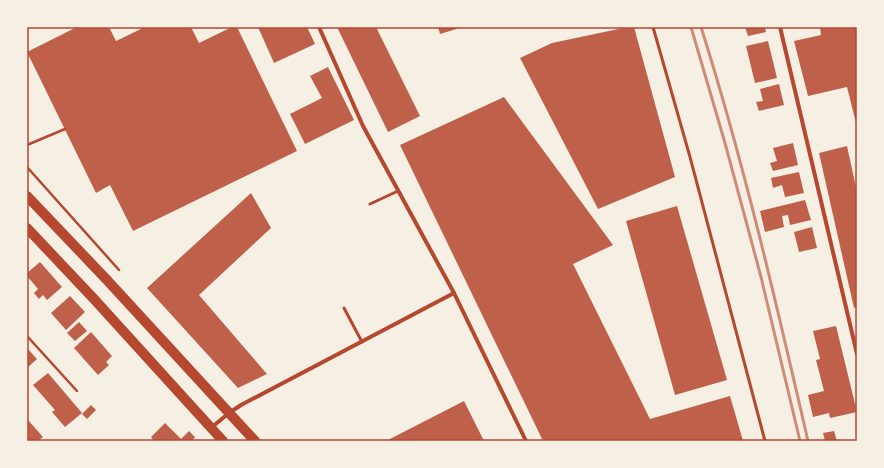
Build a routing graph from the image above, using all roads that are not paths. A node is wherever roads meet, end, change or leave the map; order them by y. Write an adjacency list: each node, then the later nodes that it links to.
1 (319, 27): 4 (street)
2 (653, 27): 17 (lane)
3 (780, 27): 11 (street)
4 (398, 191): 6 (lane); 8 (street)
5 (27, 196): 12 (main road)
6 (370, 204)
7 (27, 228): 13 (main road)
8 (454, 293): 10 (street); 16 (street)
9 (344, 308): 10 (lane)
10 (362, 342): 12 (street)
11 (857, 354)
12 (229, 413): 13 (street); 15 (main road)
13 (211, 428): 14 (main road)
14 (223, 441)
15 (255, 441)
16 (526, 441)
17 (766, 441)

